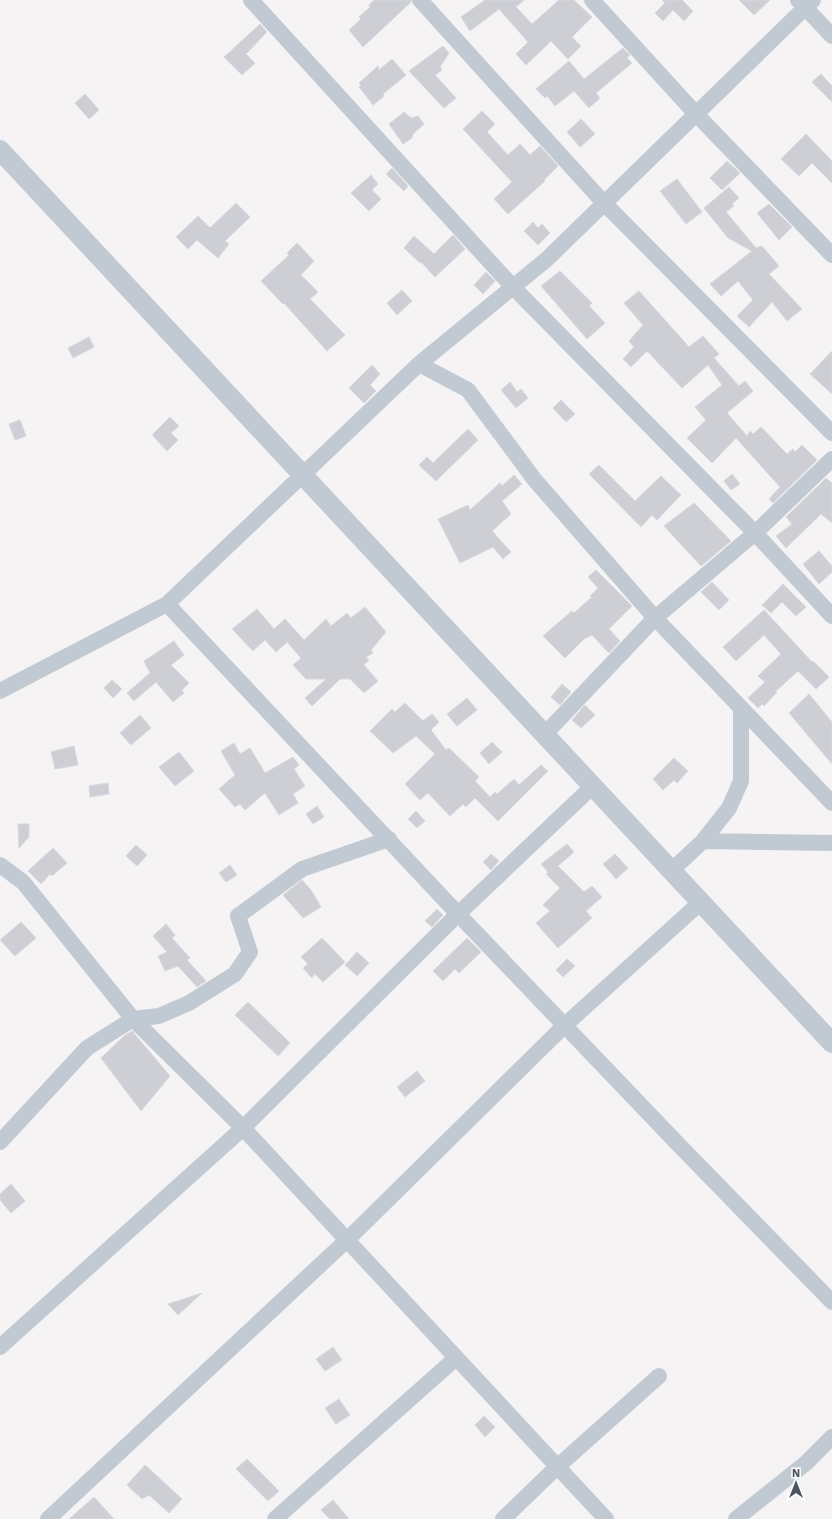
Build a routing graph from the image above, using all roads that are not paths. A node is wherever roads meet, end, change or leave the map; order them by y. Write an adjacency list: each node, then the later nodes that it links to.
1 (251, 0): 10 (street)
2 (420, 0): 8 (street)
3 (592, 0): 6 (street)
4 (805, 3): 5 (street); 6 (street)
5 (832, 36)
6 (696, 114): 8 (street); 9 (street)
7 (0, 150): 14 (street)
8 (604, 203): 10 (street); 12 (street)
9 (832, 255)
10 (512, 286): 11 (street); 15 (street)
11 (419, 364): 14 (street); 18 (street)
12 (832, 433)
13 (832, 459): 15 (street)
14 (302, 474): 16 (street); 21 (street)
15 (755, 533): 17 (street); 18 (street)
16 (167, 604): 19 (street); 24 (street)
17 (832, 616)
18 (655, 618): 20 (street); 21 (street)
19 (0, 691)
20 (741, 708): 23 (street); 25 (street)
21 (545, 734): 22 (street)
22 (593, 786): 28 (street); 30 (street)
23 (832, 803)
24 (389, 839): 30 (street); 31 (street)
25 (703, 841): 26 (street); 28 (street)
26 (832, 843)
27 (0, 865): 31 (street)
28 (671, 870): 29 (street)
29 (701, 902): 32 (street); 33 (street)
30 (458, 914): 32 (street); 34 (street)
31 (133, 1019): 34 (street); 35 (street)
32 (565, 1025): 36 (street); 37 (street)
33 (832, 1043)
34 (243, 1128): 36 (street); 38 (street)
35 (0, 1142)
36 (347, 1240): 39 (street); 43 (street)
37 (832, 1302)
38 (0, 1347)
39 (456, 1358): 42 (street); 44 (street)
40 (659, 1376): 42 (street)
41 (832, 1437): 47 (street)
42 (557, 1467): 45 (street); 46 (street)
43 (48, 1519)
44 (275, 1519)
45 (503, 1519)
46 (606, 1519)
47 (736, 1519)

